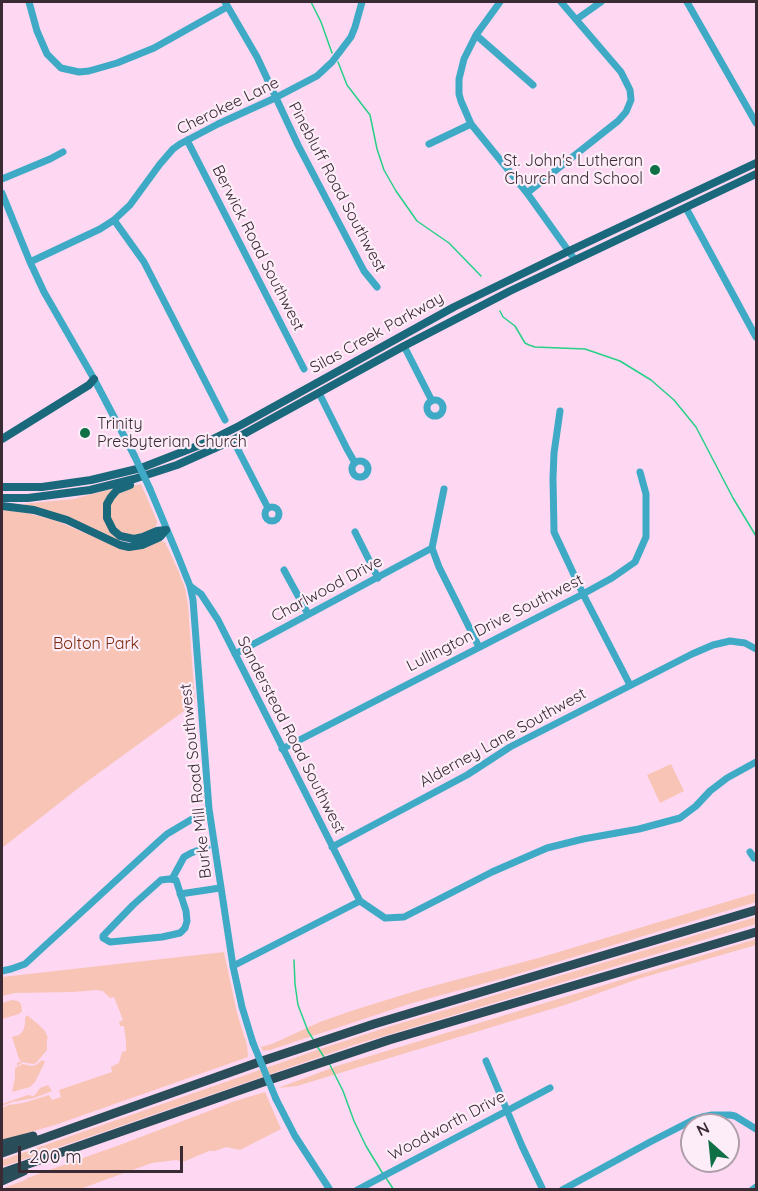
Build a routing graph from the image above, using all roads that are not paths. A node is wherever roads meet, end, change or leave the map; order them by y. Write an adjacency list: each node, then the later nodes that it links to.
1 (29, 2): 7 (street)
2 (362, 2): 11 (street, Cherokee Lane)
3 (500, 2): 9 (street)
4 (561, 2): 8 (street)
5 (601, 2): 8 (street)
6 (687, 2): 12 (street)
7 (226, 4): 11 (street, Pinebluff Road Southwest)
8 (577, 19): 21 (street)
9 (476, 35): 10 (street); 13 (street)
10 (533, 84)
11 (275, 98): 14 (street, Cherokee Lane); 27 (street, Pinebluff Road Southwest)
12 (756, 123)
13 (471, 124): 15 (street); 21 (street)
14 (187, 140): 23 (street, Cherokee Lane); 30 (street, Berwick Road Southwest)
15 (429, 144)
16 (63, 152): 19 (street)
17 (756, 163): 24 (main road, Silas Creek Parkway)
18 (756, 176): 22 (main road, Silas Creek Parkway)
19 (2, 179)
20 (2, 193): 26 (street)
21 (527, 193): 24 (street)
22 (686, 208): 25 (main road, Silas Creek Parkway); 28 (street)
23 (114, 220): 26 (street, Cherokee Lane); 35 (street)
24 (569, 251): 25 (street); 42 (main road, Silas Creek Parkway)
25 (575, 260): 29 (main road, Silas Creek Parkway)
26 (30, 262): 31 (street)
27 (377, 287)
28 (756, 337)
29 (404, 346): 32 (main road, Silas Creek Parkway); 33 (street)
30 (304, 369)
31 (94, 379): 36 (main road); 37 (main road); 47 (street, bridge)
32 (318, 393): 38 (main road, Silas Creek Parkway); 39 (street)
33 (432, 401)
34 (560, 411): 53 (street)
35 (225, 420)
36 (2, 433)
37 (2, 439)
38 (233, 440): 40 (main road, Silas Creek Parkway); 46 (street)
39 (355, 463)
40 (177, 465): 44 (main road, Silas Creek Parkway); 47 (main road)
41 (640, 472): 53 (street, Lullington Drive Southwest)
42 (2, 484)
43 (444, 489): 49 (street)
44 (2, 498)
45 (2, 506): 47 (main road)
46 (268, 508)
47 (166, 530): 52 (street)
48 (354, 532): 51 (street)
49 (432, 548): 51 (street, Charlwood Drive); 55 (street)
50 (284, 570): 54 (street)
51 (378, 578): 54 (street, Charlwood Drive)
52 (190, 586): 57 (street, Sanderstead Road Southwest); 61 (street, Burke Mill Road Southwest)
53 (583, 594): 55 (street, Lullington Drive Southwest); 58 (street)
54 (308, 614): 57 (street, Charlwood Drive)
55 (479, 646): 59 (street, Lullington Drive Southwest)
56 (756, 649): 58 (street, Alderney Lane Southwest)
57 (235, 654): 59 (street, Sanderstead Road Southwest)
58 (630, 685): 63 (street, Alderney Lane Southwest)
59 (282, 748): 63 (street, Sanderstead Road Southwest)
60 (756, 762): 67 (street)
61 (209, 809): 65 (street, Burke Mill Road Southwest); 71 (street)
62 (207, 847): 64 (street)
63 (332, 847): 67 (street, Sanderstead Road Southwest)
64 (172, 879): 66 (street); 66 (street)
65 (220, 888): 66 (street); 70 (street, Burke Mill Road Southwest)
66 (180, 894)
67 (360, 901): 70 (street)
68 (756, 910): 75 (highway)
69 (756, 932): 78 (highway)
70 (233, 966): 83 (street, Burke Mill Road Southwest, bridge)
71 (2, 971)
72 (486, 1061): 74 (street)
73 (550, 1088): 74 (street, Woodworth Drive)
74 (508, 1109): 84 (street, Woodworth Drive); 85 (street)
75 (99, 1119): 77 (highway); 79 (highway)
76 (756, 1129): 86 (street)
77 (2, 1144)
78 (64, 1151): 80 (highway); 81 (highway)
79 (2, 1153)
80 (2, 1173)
81 (2, 1182)
82 (756, 1187): 87 (street)
83 (330, 1190)
84 (357, 1190)
85 (543, 1190)
86 (562, 1190)
87 (753, 1190)

